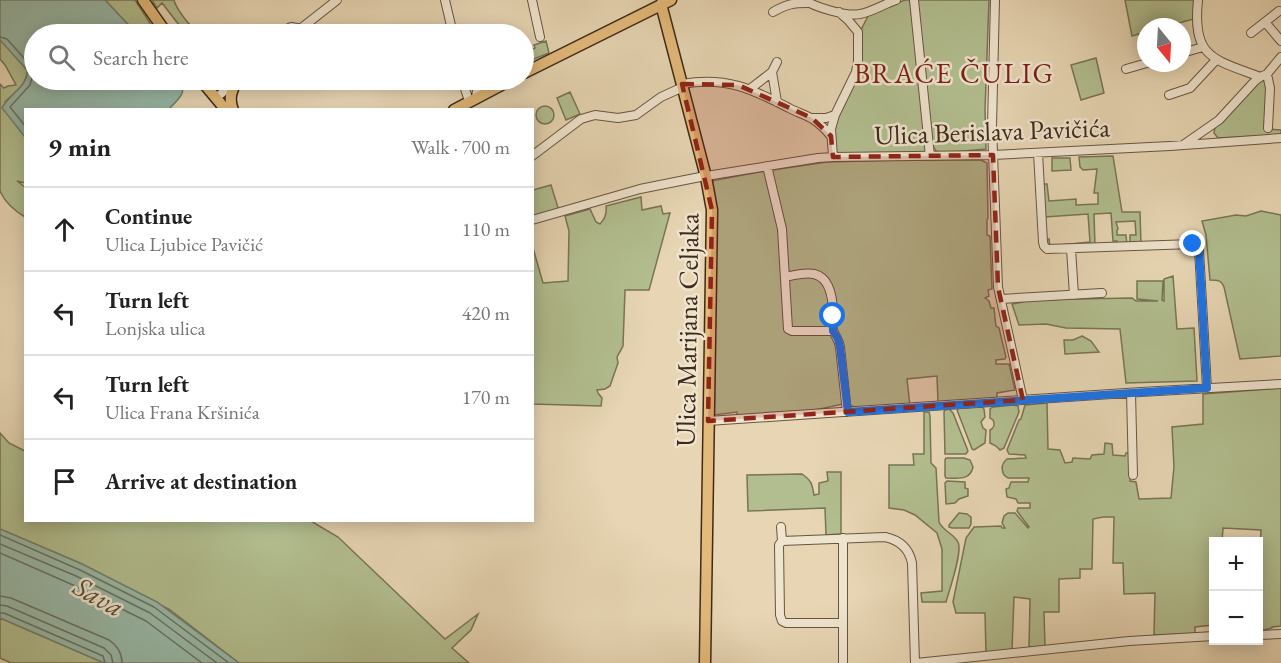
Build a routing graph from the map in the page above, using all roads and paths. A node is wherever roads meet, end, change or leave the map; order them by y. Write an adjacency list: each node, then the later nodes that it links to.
1 (143, 0): 17 (main road)
2 (337, 0): 18 (street)
3 (445, 0): 19 (street)
4 (532, 0): 22 (street)
5 (896, 0): 15 (street)
6 (914, 0): 60 (street)
7 (995, 0): 59 (street)
8 (1198, 0): 24 (street)
9 (664, 2): 30 (main road); 34 (main road, Ulica Marijana Celjaka)
10 (806, 2): 11 (street); 14 (street)
11 (784, 3): 13 (street)
12 (1279, 11): 16 (street)
13 (773, 12)
14 (839, 12): 15 (street); 20 (street)
15 (868, 12): 20 (street)
16 (1265, 22): 21 (street); 23 (street)
17 (160, 24)
18 (309, 24)
19 (451, 24)
20 (858, 32): 49 (street)
21 (1251, 33)
22 (540, 38)
23 (1281, 41)
24 (1203, 47): 25 (street); 27 (street)
25 (1191, 50)
26 (1281, 57): 33 (street)
27 (1216, 60): 33 (street); 42 (street)
28 (777, 62): 32 (street)
29 (1137, 66): 31 (street)
30 (534, 68)
31 (1126, 69)
32 (772, 72): 35 (street); 45 (street)
33 (1263, 76): 51 (street); 52 (street)
34 (683, 85): 35 (street); 58 (street); 63 (main road, Ulica Marijana Celjaka)
35 (750, 89): 45 (street)
36 (209, 90): 43 (main road)
37 (226, 90): 43 (street)
38 (233, 90): 47 (main road)
39 (467, 90): 44 (street)
40 (477, 90): 44 (street)
41 (492, 90): 44 (main road)
42 (1169, 95)
43 (216, 98): 46 (main road)
44 (472, 100): 48 (main road)
45 (777, 102): 50 (street)
46 (224, 108)
47 (232, 108)
48 (458, 108)
49 (835, 115): 50 (street); 53 (street)
50 (812, 118): 53 (street)
51 (1210, 128): 55 (street); 56 (street)
52 (1268, 128)
53 (831, 136): 61 (street)
54 (1281, 138): 55 (street, Ulica Berislava Pavičića)
55 (1216, 143): 56 (street, Ulica Berislava Pavičića)
56 (1183, 145): 57 (street, Ulica Berislava Pavičića)
57 (1038, 153): 59 (street, Ulica Berislava Pavičića); 65 (street)
58 (534, 154)
59 (993, 155): 60 (street, Ulica Berislava Pavičića); 69 (street)
60 (930, 156): 61 (street, Ulica Berislava Pavičića)
61 (833, 157): 62 (street, Ulica Berislava Pavičića)
62 (767, 166): 63 (street, Ulica Berislava Pavičića); 66 (street)
63 (706, 177): 64 (street, Ulica Berislava Pavičića); 76 (main road, Ulica Marijana Celjaka)
64 (534, 219)
65 (1071, 249): 68 (street); 72 (street)
66 (785, 277): 70 (street); 70 (street)
67 (1102, 293): 68 (street)
68 (1074, 295): 69 (street)
69 (1001, 299): 74 (street)
70 (833, 331): 75 (street)
71 (1281, 384): 72 (street)
72 (1207, 388): 73 (street)
73 (1131, 393): 74 (street); 77 (street)
74 (1023, 400): 75 (street)
75 (848, 412): 76 (street)
76 (708, 421): 85 (main road, Ulica Marijana Celjaka)
77 (1133, 475)
78 (781, 527): 80 (street)
79 (843, 538): 80 (street); 81 (street); 87 (street)
80 (782, 541): 81 (street)
81 (843, 623): 86 (street)
82 (1263, 634): 83 (street)
83 (1281, 634)
84 (1209, 636): 87 (street)
85 (705, 663)
86 (843, 663)
87 (916, 663)

